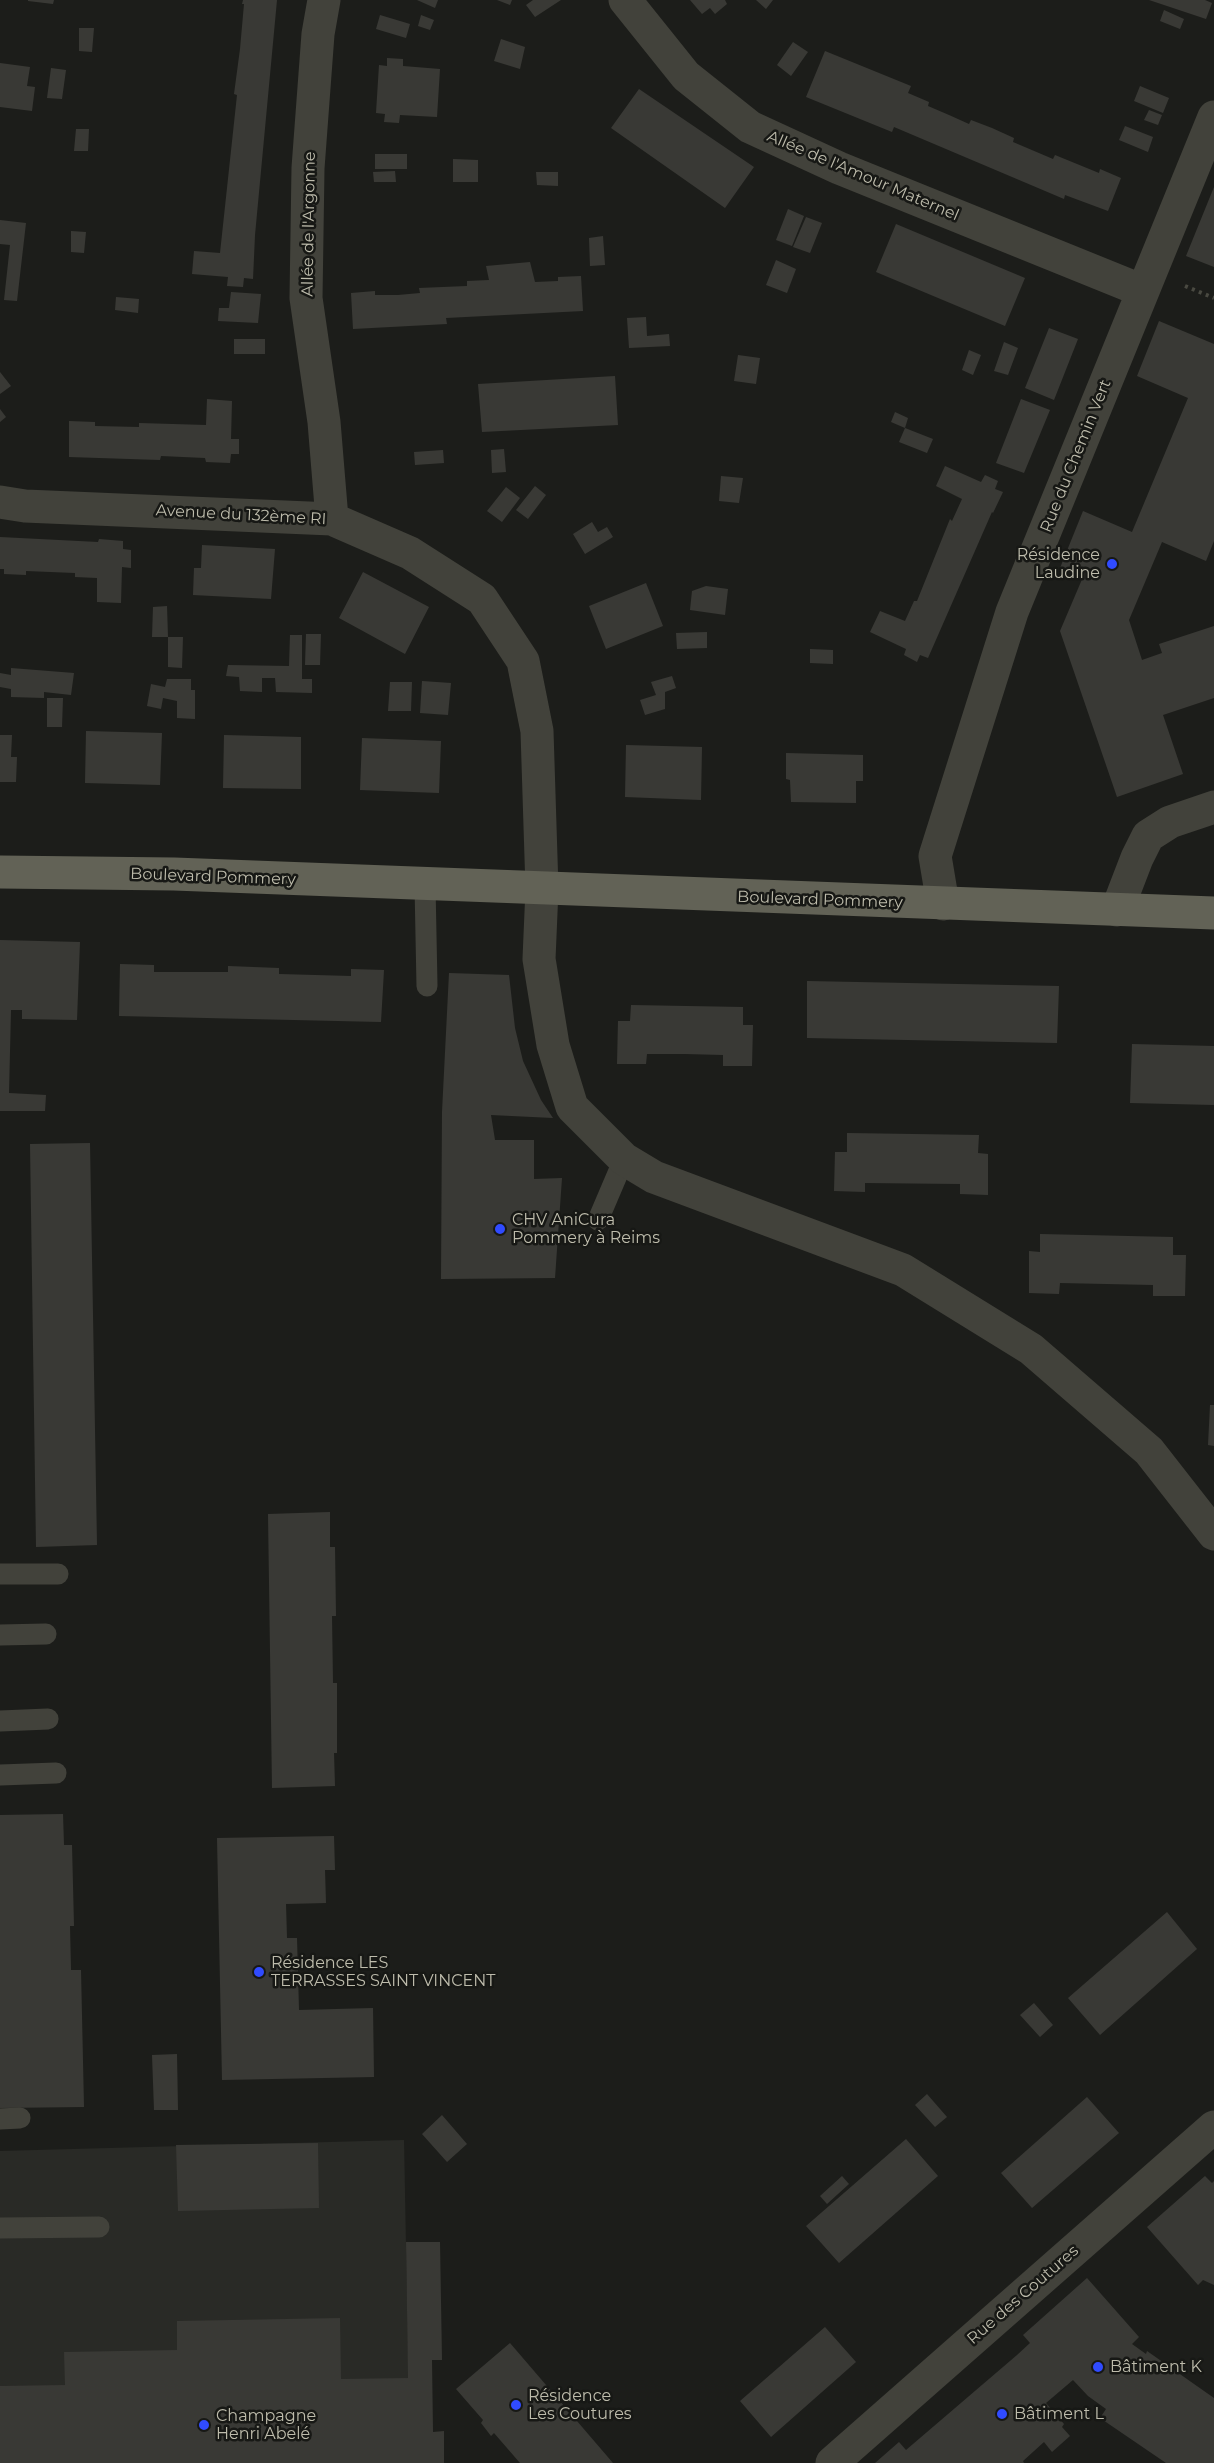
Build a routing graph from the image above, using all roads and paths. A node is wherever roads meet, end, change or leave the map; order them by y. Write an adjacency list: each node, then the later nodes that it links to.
1 (324, 0): 6 (street, Allée de l'Argonne)
2 (625, 0): 4 (street, Allée de l'Amour Maternel)
3 (1214, 117): 4 (street, Rue du Chemin Vert)
4 (1143, 291): 11 (street, Rue du Chemin Vert)
5 (0, 502): 6 (street, Avenue du 132ème RI)
6 (332, 519): 10 (street, Avenue du 132ème RI)
7 (1214, 807): 12 (street)
8 (0, 872): 9 (main road, Boulevard Pommery)
9 (425, 885): 10 (main road, Boulevard Pommery); 14 (lane)
10 (542, 890): 11 (main road, Boulevard Pommery); 15 (street, Avenue du 132ème RI)
11 (943, 904): 12 (main road, Boulevard Pommery)
12 (1117, 910): 13 (main road, Boulevard Pommery)
13 (1214, 913)
14 (427, 986)
15 (624, 1159): 16 (lane); 17 (street, Avenue du 132ème RI)
16 (598, 1220)
17 (1214, 1534)
18 (0, 1574): 19 (lane)
19 (58, 1574)
20 (46, 1634): 21 (lane)
21 (0, 1635)
22 (48, 1719): 23 (lane)
23 (0, 1721)
24 (57, 1773): 25 (lane)
25 (0, 1775)
26 (1214, 2127): 29 (street, Rue des Coutures)
27 (99, 2227): 28 (lane)
28 (0, 2228)
29 (832, 2463)

